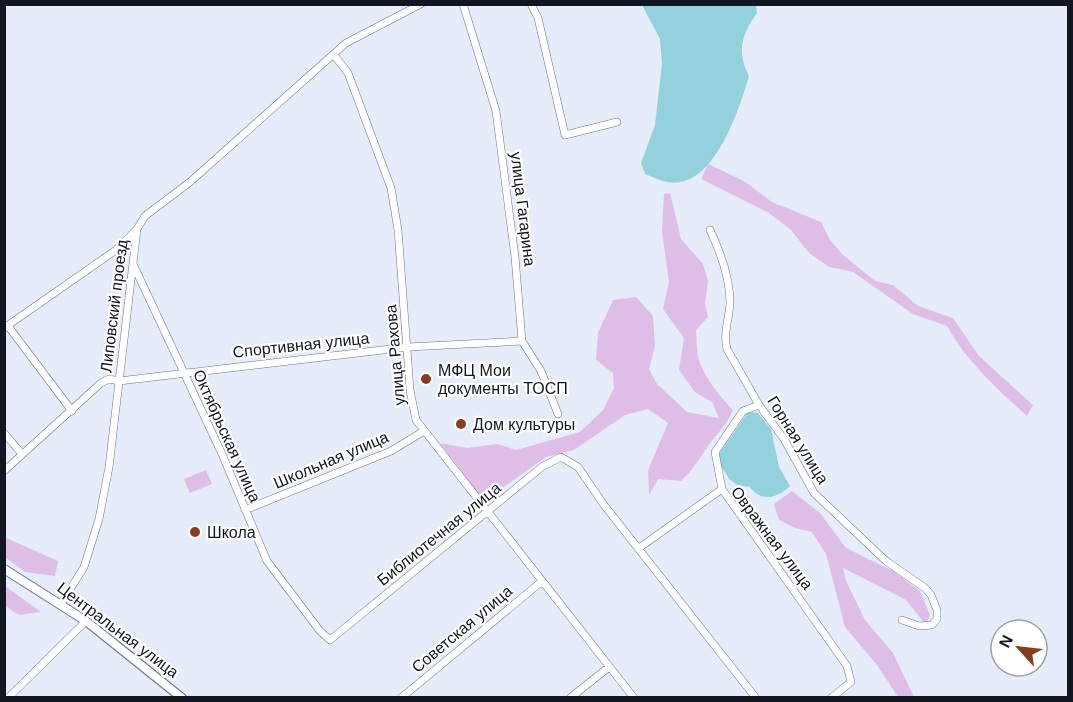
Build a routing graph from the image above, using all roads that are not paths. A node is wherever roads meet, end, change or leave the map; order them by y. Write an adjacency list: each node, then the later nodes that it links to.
1 (421, 4): 4 (street, Липовский проезд)
2 (463, 4): 10 (street, улица Гагарина)
3 (531, 4): 5 (street)
4 (334, 55): 6 (street, Липовский проезд); 11 (street, улица Рахова)
5 (617, 122)
6 (137, 229): 8 (street, Липовский проезд); 9 (street)
7 (710, 230): 14 (street, Горная улица)
8 (133, 264): 12 (street, Октябрьская улица); 13 (street, Липовский проезд)
9 (6, 327): 15 (street)
10 (522, 341): 11 (street, Спортивная улица); 16 (street, улица Гагарина)
11 (408, 347): 12 (street, Спортивная улица); 17 (street, улица Рахова)
12 (183, 371): 13 (street, Спортивная улица); 22 (street, Октябрьская улица)
13 (119, 381): 15 (street, Спортивная улица); 27 (street, Липовский проезд)
14 (759, 405): 21 (street); 28 (street, Горная улица)
15 (72, 411): 19 (street, Спортивная улица)
16 (558, 414)
17 (424, 431): 22 (street, Школьная улица); 23 (street, улица Рахова)
18 (4, 433): 19 (street)
19 (22, 454): 20 (street, Спортивная улица)
20 (4, 471)
21 (722, 489): 24 (street, Овражная улица); 38 (street, Овражная улица)
22 (245, 510): 30 (street, Октябрьская улица)
23 (487, 512): 24 (street, Библиотечная улица); 26 (street, улица Рахова); 30 (street, Библиотечная улица)
24 (639, 548): 37 (street)
25 (4, 569): 27 (main road, Центральная улица)
26 (541, 582): 31 (street, улица Рахова); 34 (street, Советская улица)
27 (61, 604): 29 (main road, Центральная улица)
28 (902, 620)
29 (86, 621): 32 (street); 33 (main road, Центральная улица)
30 (330, 640)
31 (609, 667): 35 (street); 36 (street, улица Рахова)
32 (8, 698)
33 (182, 698)
34 (401, 698)
35 (570, 698)
36 (634, 698)
37 (756, 698)
38 (831, 698)

